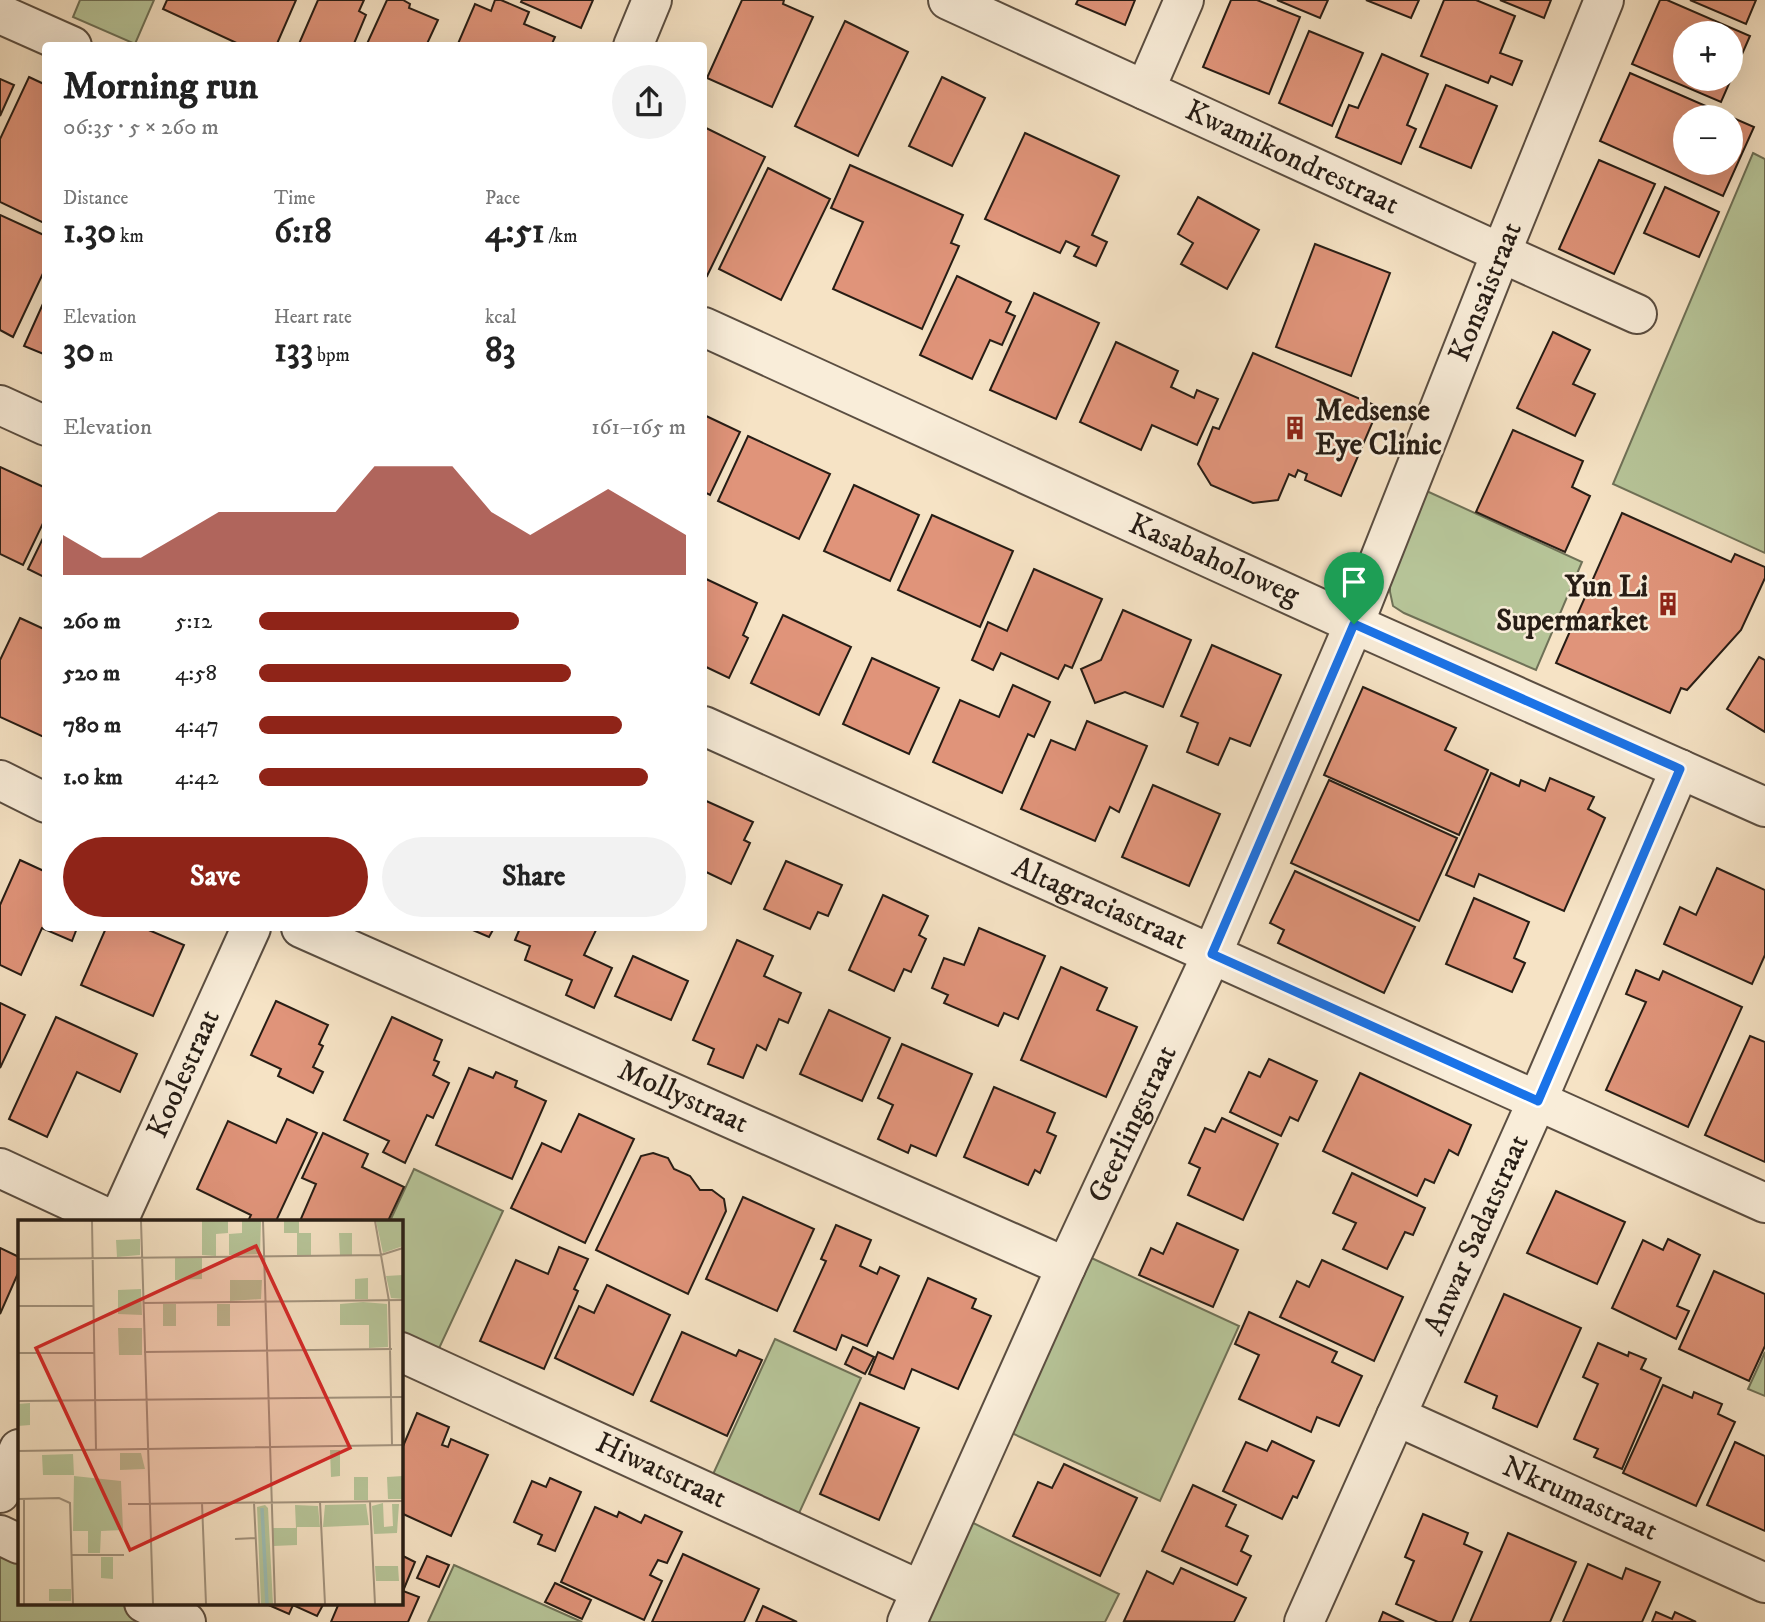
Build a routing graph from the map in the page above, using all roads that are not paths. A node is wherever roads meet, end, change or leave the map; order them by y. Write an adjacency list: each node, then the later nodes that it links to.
1 (652, 0): 7 (street)
2 (948, 0): 8 (street, Kwamikondrestraat)
3 (1184, 0): 8 (street)
4 (1604, 0): 9 (street, Konsaistraat)
5 (0, 14): 6 (street)
6 (63, 42)
7 (635, 42)
8 (1145, 90): 9 (street, Kwamikondrestraat)
9 (1501, 253): 10 (street, Kwamikondrestraat); 14 (street, Konsaistraat)
10 (1637, 314)
11 (707, 328): 14 (street, Kasabaholoweg)
12 (0, 405): 13 (street)
13 (42, 424)
14 (1354, 624): 16 (street, Kasabaholoweg); 22 (street, Geerlingstraat)
15 (707, 727): 22 (street, Altagraciastraat)
16 (1680, 769): 19 (street, Kasabaholoweg); 23 (street, Anwar Sadatstraat)
17 (0, 780): 18 (street)
18 (42, 801)
19 (1765, 807)
20 (250, 931): 27 (street, Koolestraat)
21 (308, 931): 28 (street, Mollystraat)
22 (1212, 954): 23 (street, Altagraciastraat); 28 (street, Geerlingstraat)
23 (1538, 1101): 25 (street, Altagraciastraat); 30 (street, Anwar Sadatstraat)
24 (0, 1168): 26 (street)
25 (1765, 1203)
26 (114, 1220)
27 (116, 1220)
28 (1066, 1267): 37 (street, Geerlingstraat)
29 (402, 1352): 37 (street, Hiwatstraat)
30 (1396, 1416): 35 (street, Nkrumastraat); 39 (street, Anwar Sadatstraat)
31 (18, 1451): 32 (street)
32 (0, 1493)
33 (0, 1535): 34 (street)
34 (18, 1544)
35 (1765, 1583)
36 (146, 1604): 38 (street)
37 (913, 1606)
38 (187, 1622)
39 (1304, 1622)

